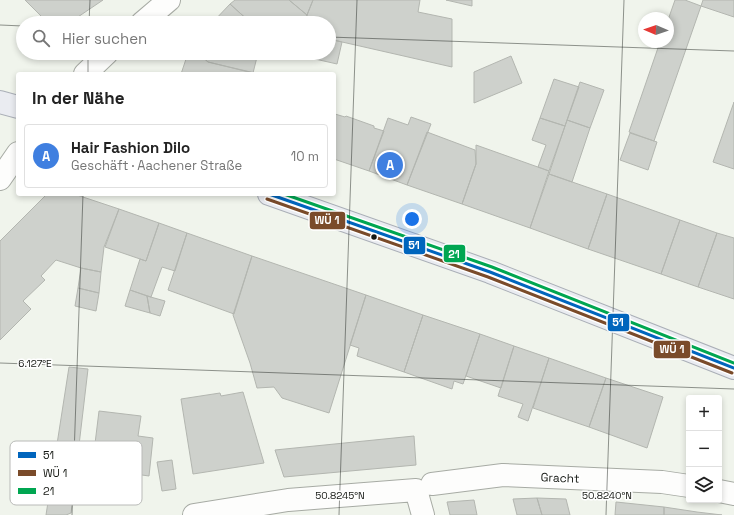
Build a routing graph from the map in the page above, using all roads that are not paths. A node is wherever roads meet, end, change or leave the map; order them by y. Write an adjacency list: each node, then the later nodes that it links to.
1 (169, 0): 2 (street)
2 (150, 16)
3 (100, 60): 4 (street)
4 (87, 72)
5 (0, 102): 6 (main road)
6 (16, 106)
7 (16, 156): 8 (street)
8 (0, 179)
9 (275, 196): 10 (main road)
10 (734, 368)
11 (686, 486): 12 (street, Gracht)
12 (424, 487): 15 (street, Gracht); 16 (street)
13 (722, 492): 14 (street)
14 (734, 494)
15 (194, 515)
16 (423, 515)

